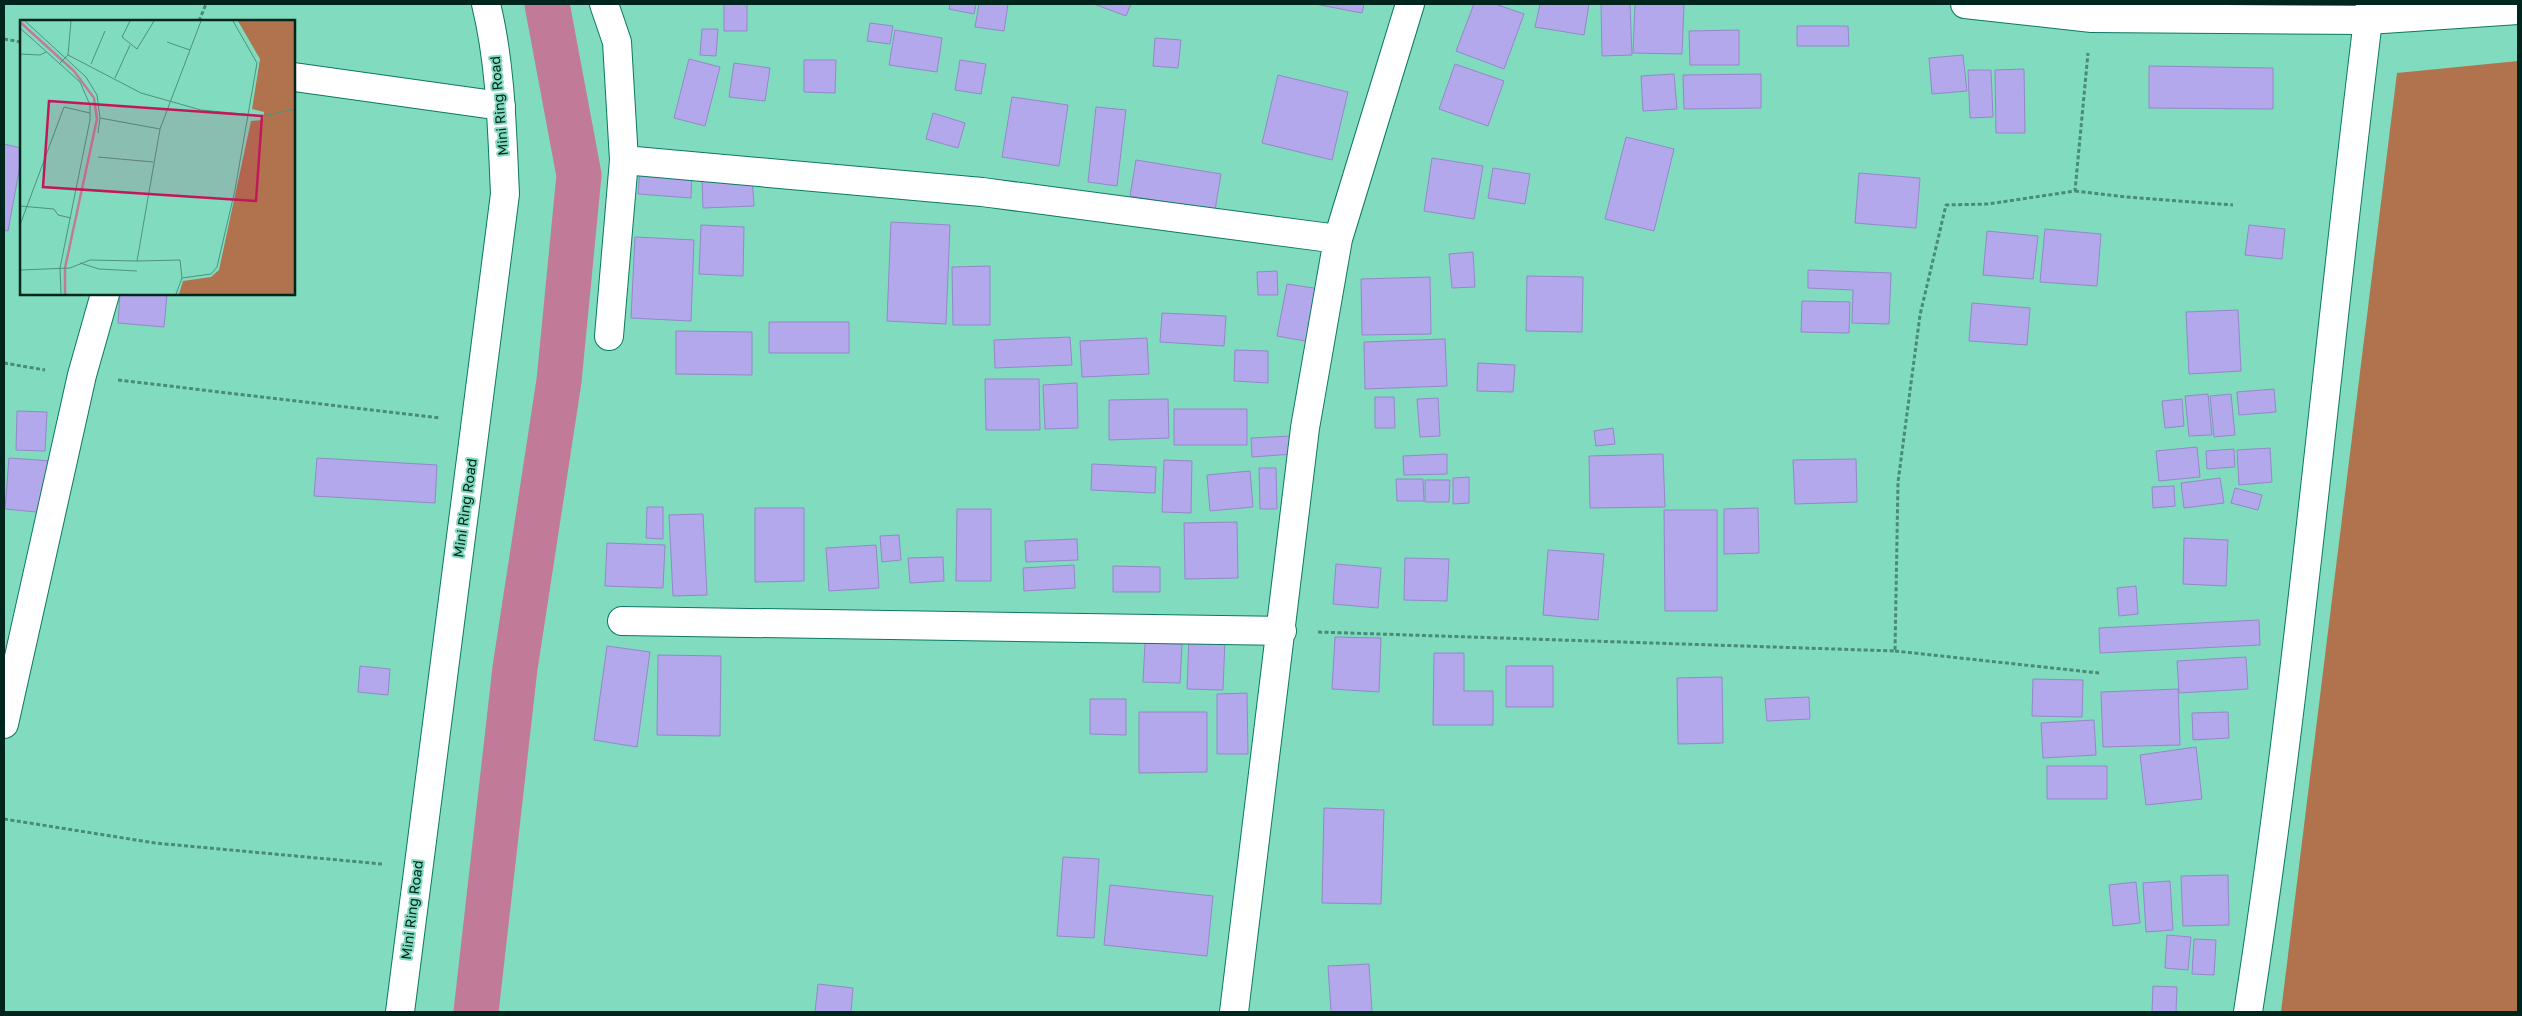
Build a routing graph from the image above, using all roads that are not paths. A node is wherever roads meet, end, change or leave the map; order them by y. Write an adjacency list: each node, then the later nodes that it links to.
1 (486, 4): 8 (street, Mini Ring Road)
2 (604, 4): 9 (street)
3 (1410, 4): 10 (street)
4 (1965, 4): 6 (street)
5 (2518, 10): 6 (street)
6 (2369, 12): 18 (street)
7 (295, 77): 8 (street)
8 (501, 106): 16 (street, Mini Ring Road)
9 (624, 160): 10 (street); 12 (street)
10 (1338, 239): 14 (street)
11 (105, 295): 15 (street)
12 (609, 336)
13 (622, 621): 14 (street)
14 (1282, 631): 17 (street)
15 (4, 724)
16 (400, 1012)
17 (1234, 1012)
18 (2248, 1012)

